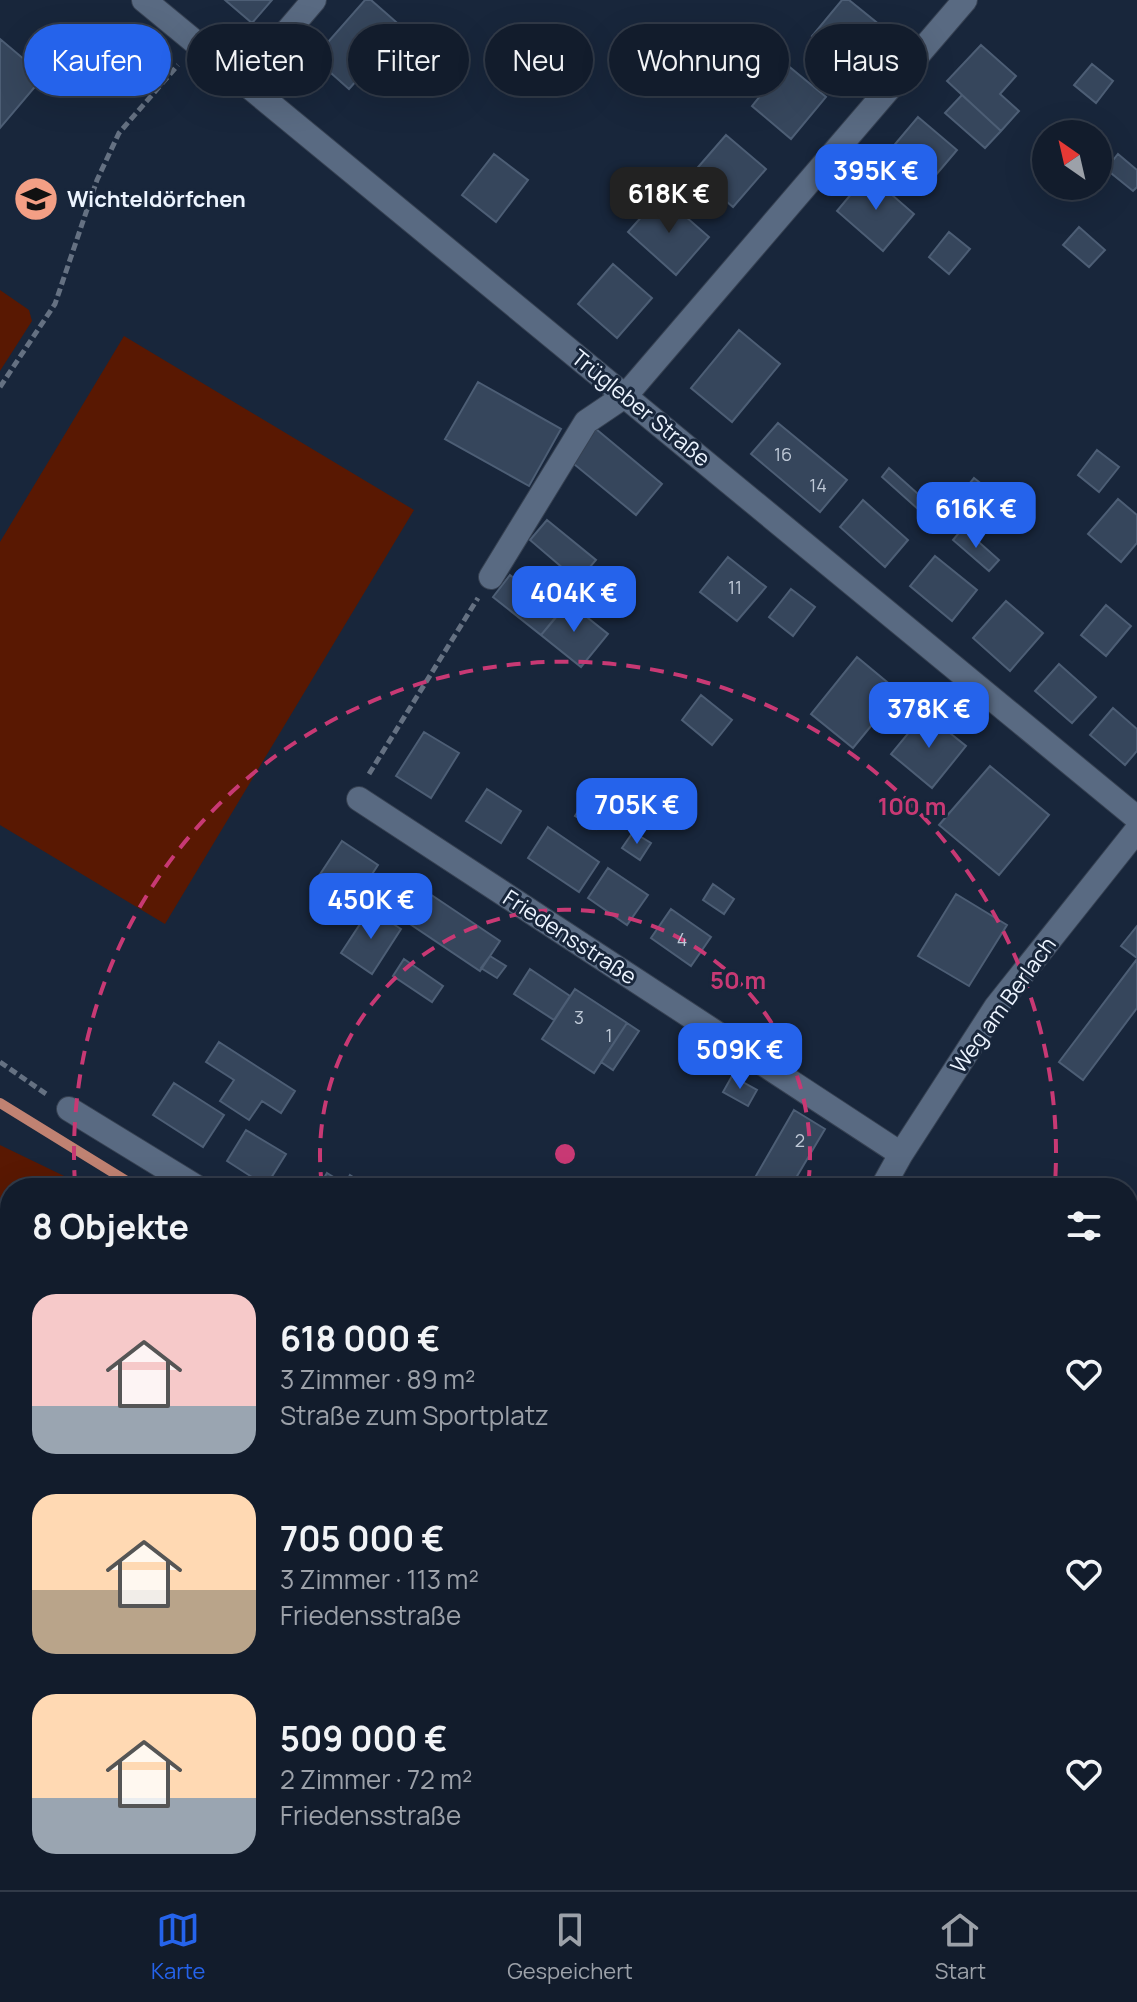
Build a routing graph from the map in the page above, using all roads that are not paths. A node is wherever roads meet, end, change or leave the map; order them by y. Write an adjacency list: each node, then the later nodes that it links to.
1 (144, 0): 5 (street, Trügleber Straße)
2 (314, 0): 4 (street)
3 (965, 0): 7 (street)
4 (293, 24)
5 (187, 34)
6 (259, 96): 7 (street, Trügleber Straße)
7 (626, 395): 8 (street); 10 (street, Trügleber Straße)
8 (491, 577)
9 (359, 799): 13 (street, Friedensstraße)
10 (1137, 818)
11 (1137, 830): 13 (street, Weg am Berlach)
12 (69, 1109): 14 (street)
13 (901, 1154): 15 (street, Weg am Berlach)
14 (182, 1178)
15 (888, 1178)

